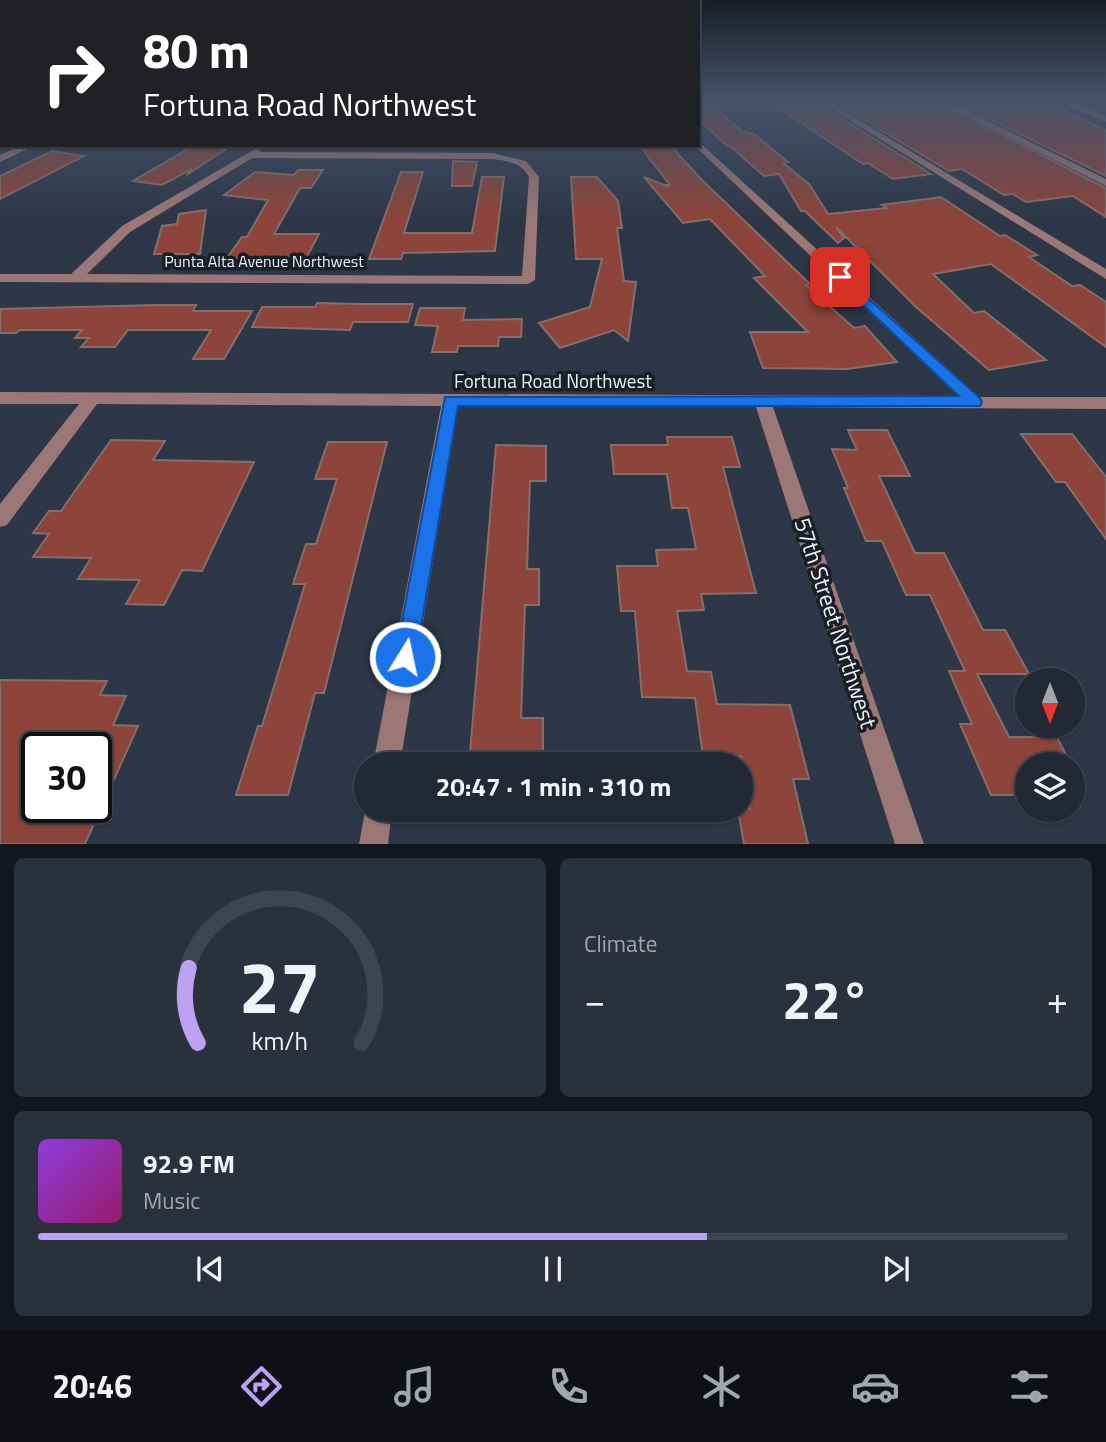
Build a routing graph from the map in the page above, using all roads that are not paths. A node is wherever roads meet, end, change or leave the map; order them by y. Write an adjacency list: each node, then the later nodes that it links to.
1 (885, 139): 9 (street)
2 (1018, 139): 8 (street)
3 (700, 146): 16 (street)
4 (27, 147): 7 (street)
5 (263, 147): 6 (street)
6 (250, 155): 11 (street); 11 (street, Punta Alta Avenue Northwest)
7 (0, 159)
8 (1106, 183)
9 (1106, 275)
10 (0, 278): 11 (street, Punta Alta Avenue Northwest)
11 (75, 278)
12 (0, 398): 13 (street, Fortuna Road Northwest)
13 (93, 398): 14 (street, Fortuna Road Northwest); 18 (street)
14 (451, 400): 15 (street, Fortuna Road Northwest); 19 (street)
15 (763, 402): 16 (street, Fortuna Road Northwest); 22 (street, 57th Street Northwest)
16 (974, 402): 17 (street, Fortuna Road Northwest)
17 (1106, 403)
18 (0, 519)
19 (388, 752)
20 (376, 822): 21 (street)
21 (373, 844)
22 (910, 844)

